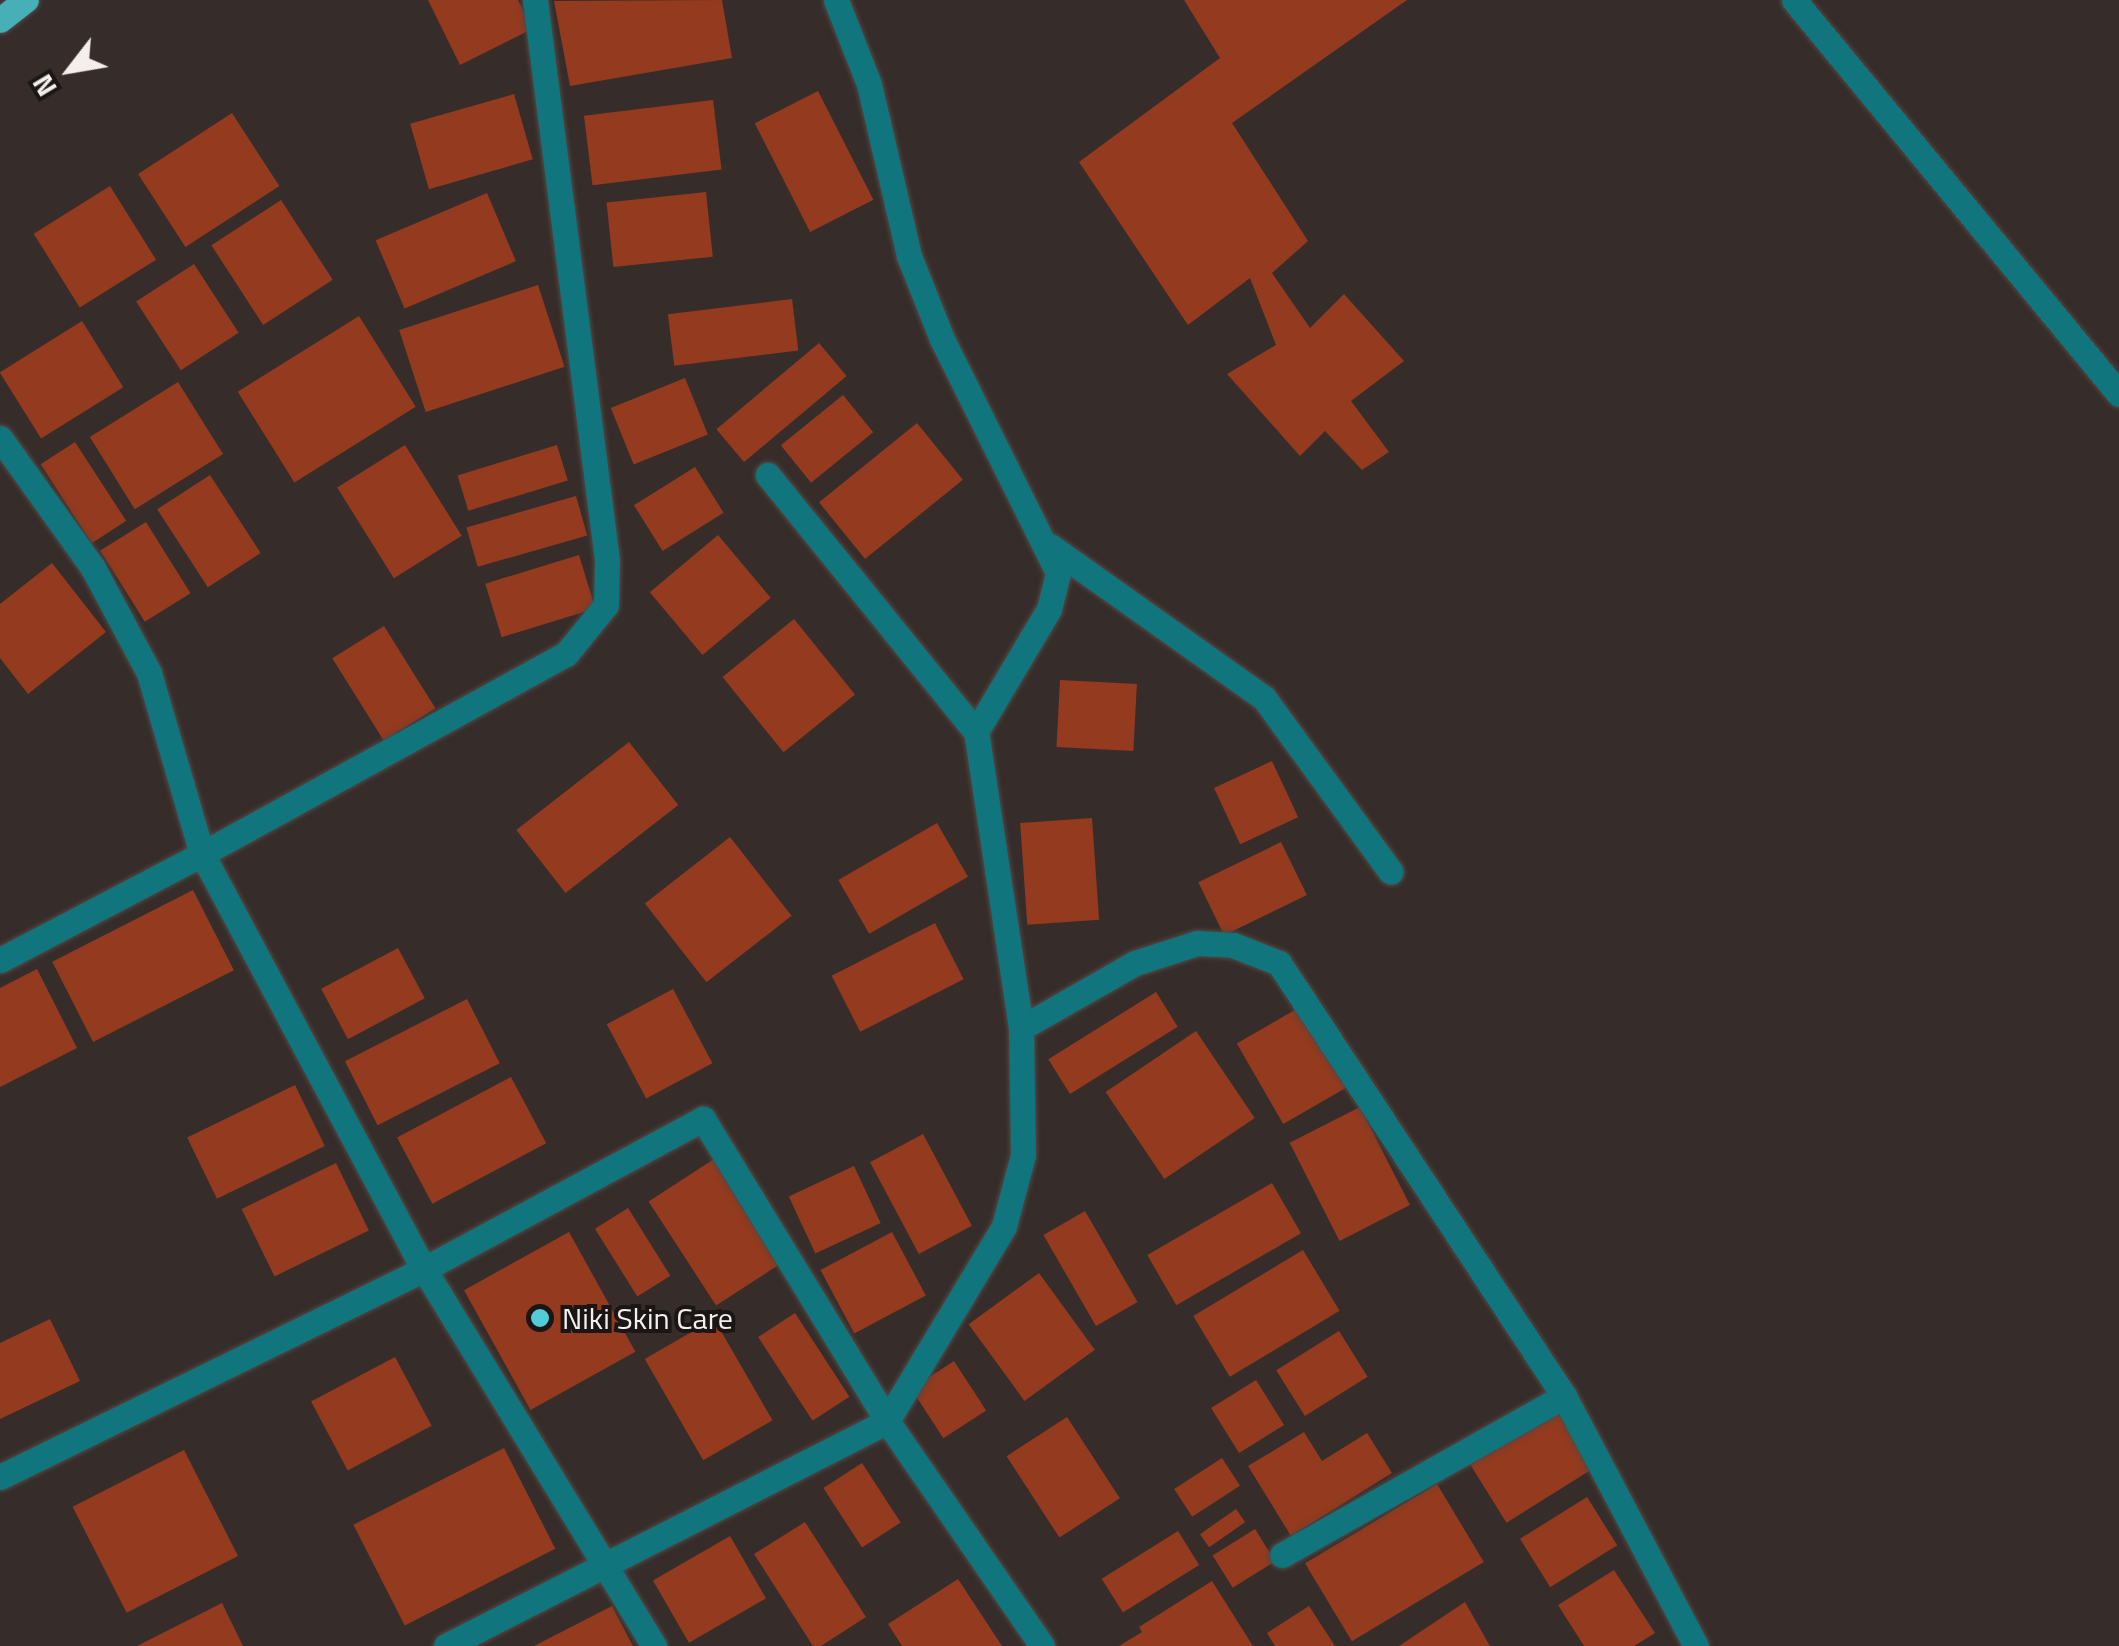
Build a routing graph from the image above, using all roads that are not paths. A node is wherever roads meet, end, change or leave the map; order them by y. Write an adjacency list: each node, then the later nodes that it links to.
1 (26, 0): 5 (main road)
2 (535, 0): 11 (street)
3 (836, 0): 9 (street)
4 (1794, 0): 6 (street)
5 (0, 20)
6 (2119, 394)
7 (0, 438): 11 (street)
8 (768, 475): 10 (street)
9 (1050, 546): 10 (street); 12 (street)
10 (976, 732): 14 (street)
11 (202, 854): 13 (street); 15 (street)
12 (1391, 872)
13 (0, 960)
14 (1020, 1028): 16 (street); 17 (street)
15 (424, 1269): 17 (street); 18 (street); 20 (street)
16 (1564, 1396): 19 (street); 24 (street)
17 (887, 1421): 20 (street); 23 (street)
18 (0, 1477)
19 (1282, 1555)
20 (602, 1562): 21 (street); 22 (street)
21 (446, 1646)
22 (654, 1646)
23 (1042, 1646)
24 (1696, 1646)

